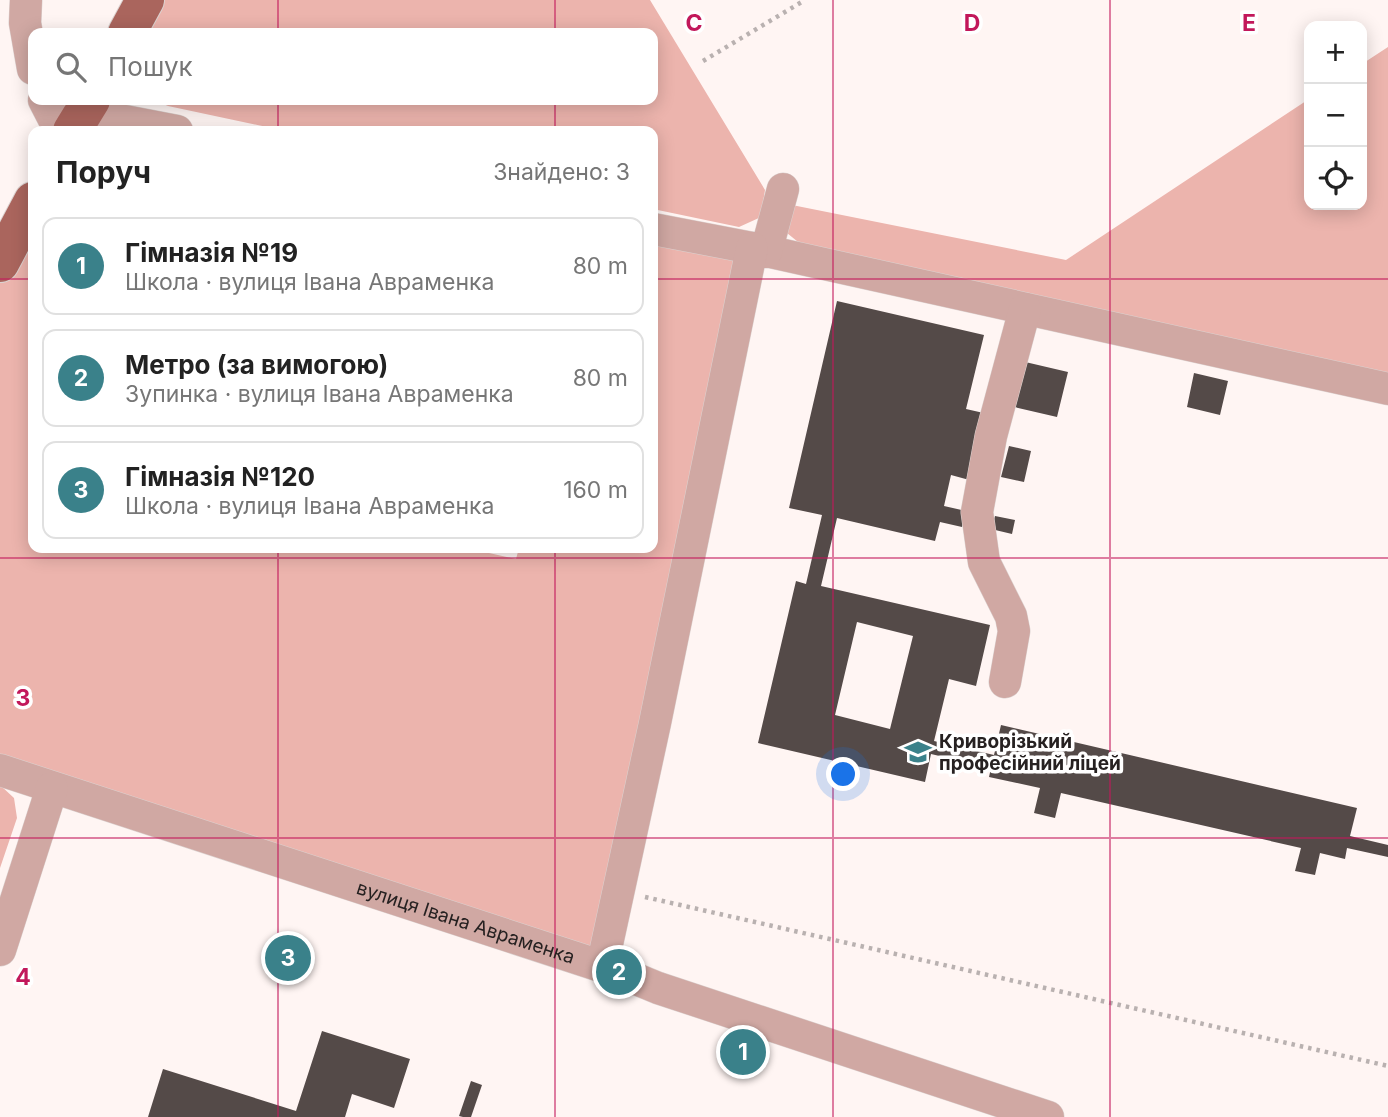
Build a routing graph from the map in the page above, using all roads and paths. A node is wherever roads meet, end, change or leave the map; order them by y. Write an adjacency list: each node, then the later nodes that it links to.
1 (26, 0): 5 (street)
2 (145, 0): 4 (main road)
3 (805, 0): 6 (path)
4 (130, 28)
5 (28, 43)
6 (703, 61)
7 (53, 105): 8 (street)
8 (77, 119): 9 (street)
9 (135, 126)
10 (783, 189): 13 (street)
11 (28, 210): 14 (main road)
12 (658, 230): 13 (street)
13 (759, 250): 15 (street); 20 (street)
14 (0, 263)
15 (1025, 309): 16 (street); 17 (street)
16 (1388, 389)
17 (1005, 682)
18 (0, 770): 19 (street, вулиця Івана Авраменка)
19 (52, 788): 21 (street); 22 (street, вулиця Івана Авраменка)
20 (619, 891): 22 (street); 23 (path)
21 (0, 950)
22 (602, 967): 24 (street, вулиця Івана Авраменка)
23 (1388, 1066)
24 (1048, 1117)

